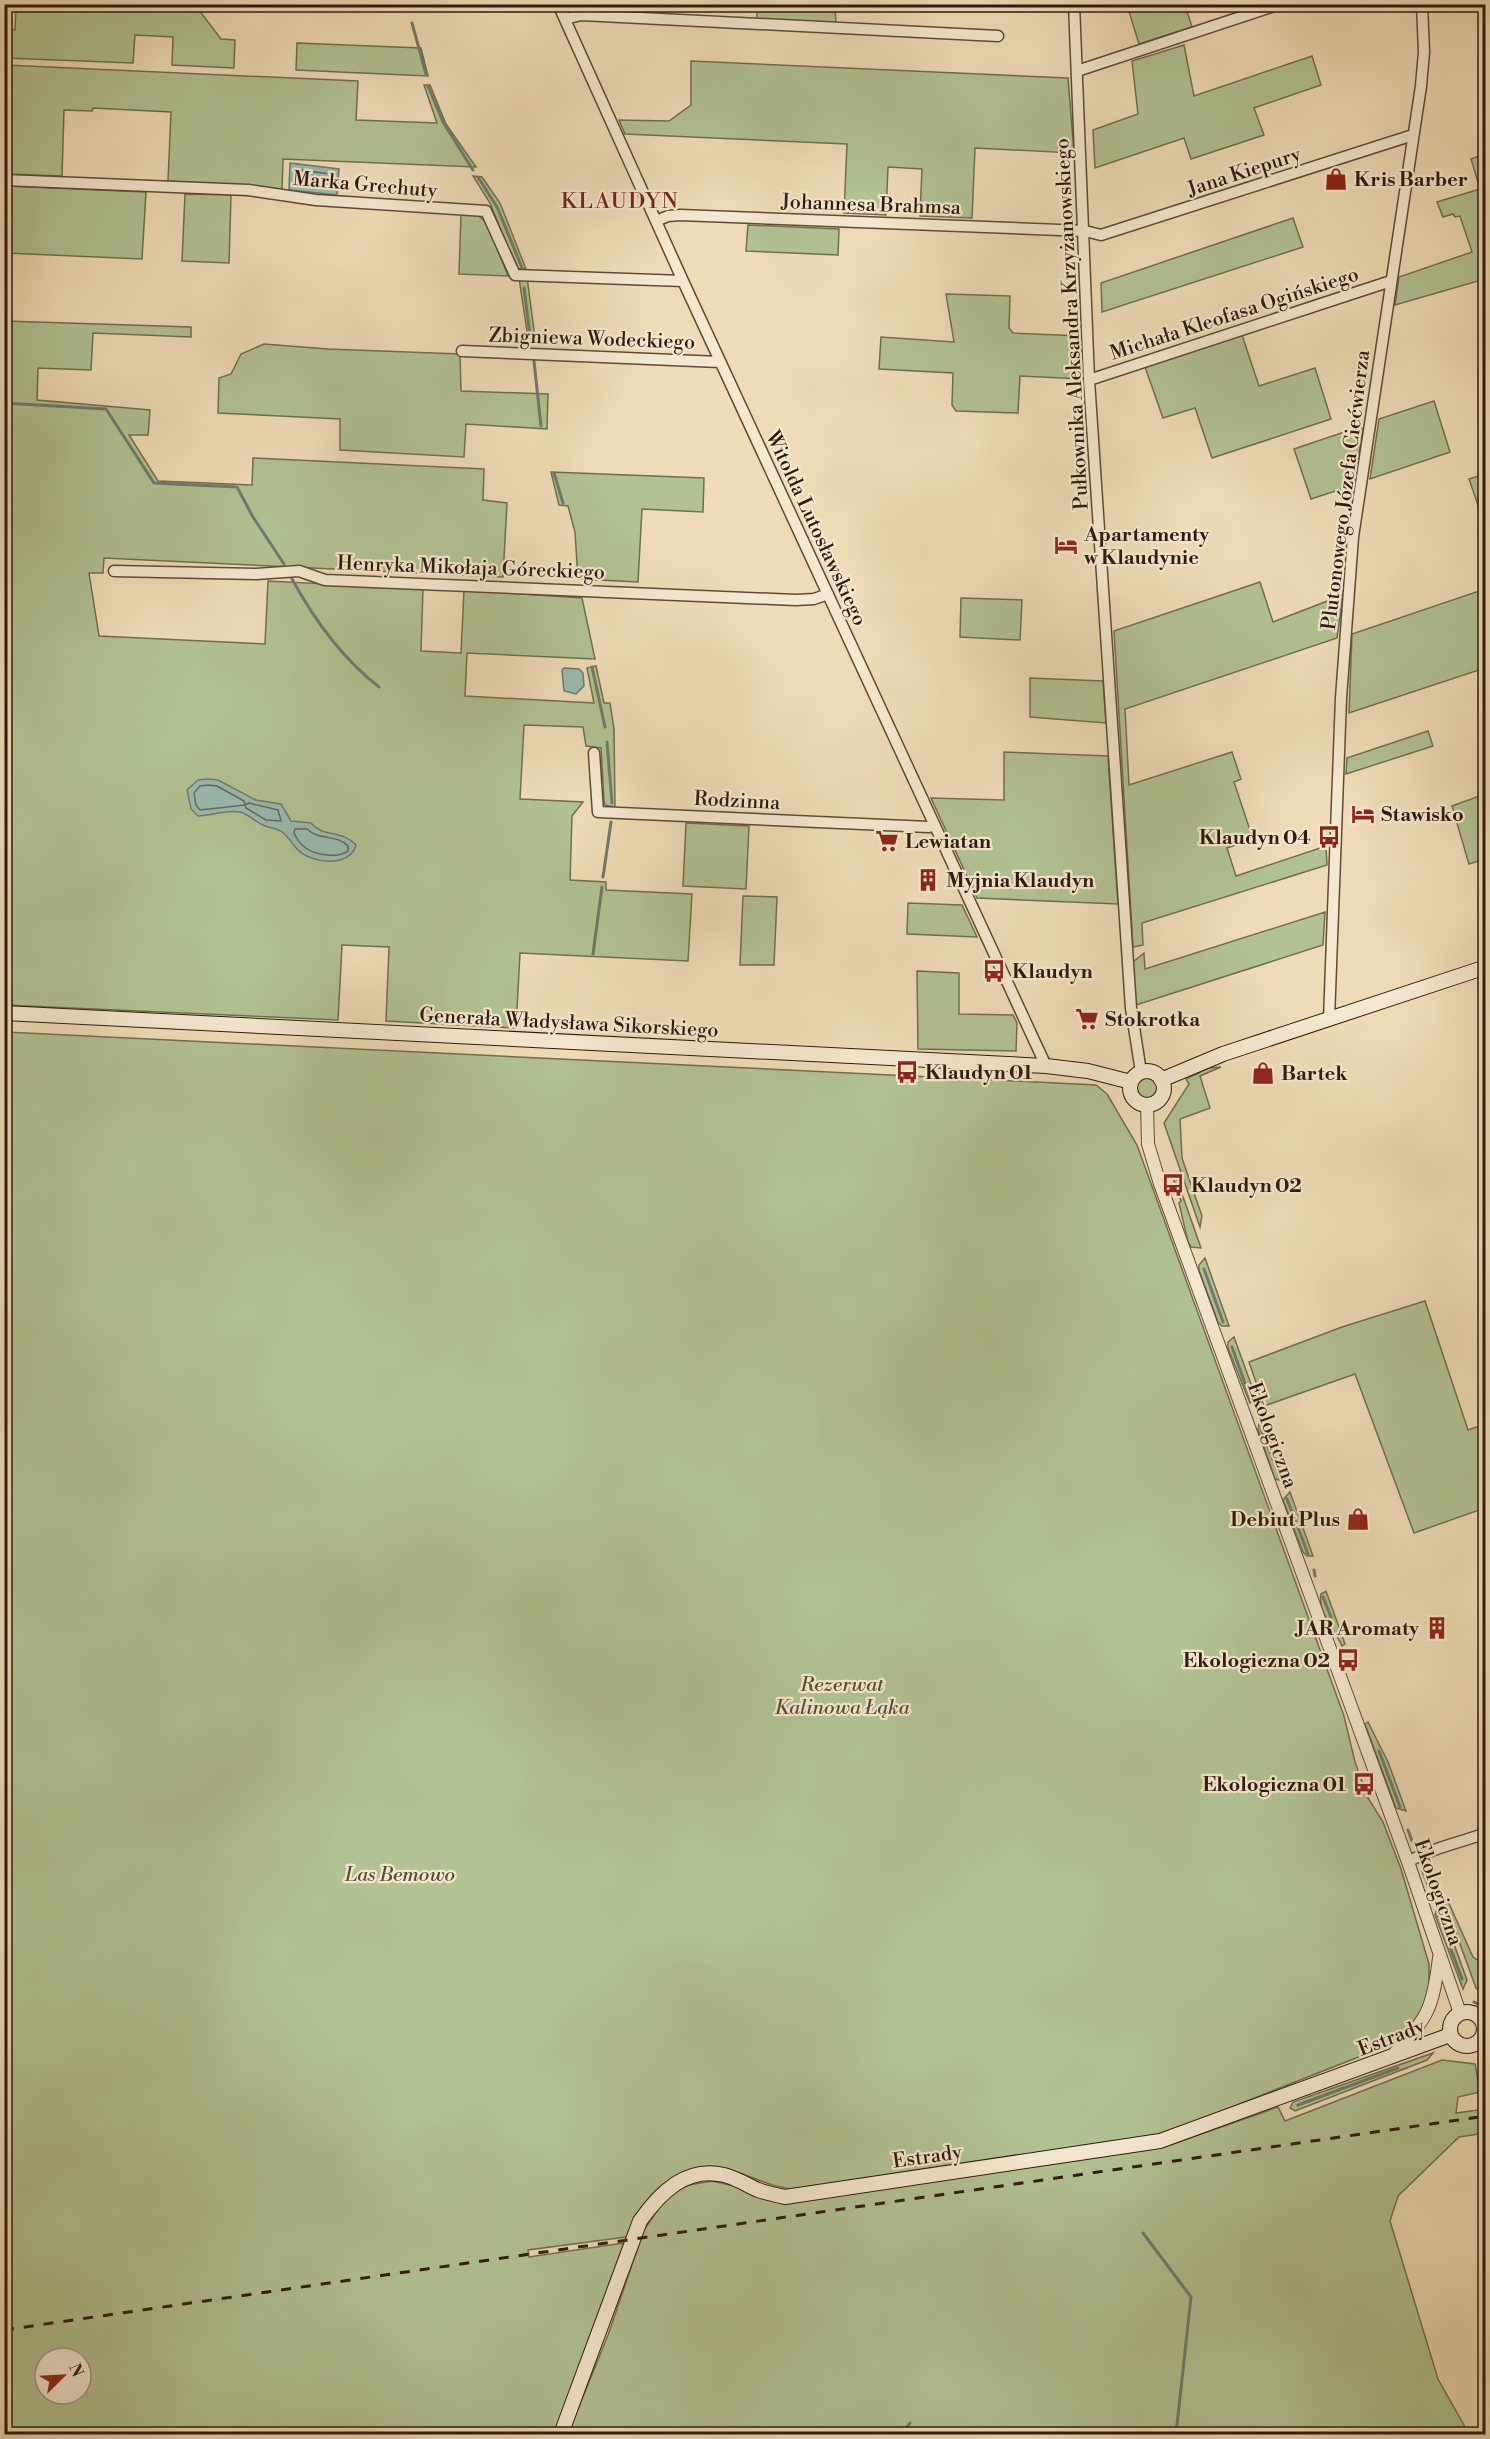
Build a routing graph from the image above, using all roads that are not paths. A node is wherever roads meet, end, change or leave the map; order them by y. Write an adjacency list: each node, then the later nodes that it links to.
1 (558, 4): 5 (street, Witolda Lutosławskiego)
2 (1074, 4): 7 (street, Pułkownika Aleksandra Krzyżanowskiego)
3 (1280, 4): 7 (street)
4 (1422, 4): 8 (street, Plutonowego Józefa Ciećwierza)
5 (565, 19): 6 (street); 10 (street, Witolda Lutosławskiego)
6 (998, 36)
7 (1077, 71): 11 (street, Pułkownika Aleksandra Krzyżanowskiego)
8 (1413, 135): 11 (street, Jana Kiepury); 13 (street, Plutonowego Józefa Ciećwierza)
9 (4, 180): 12 (street, Marka Grechuty)
10 (656, 221): 11 (street, Johannesa Brahmsa); 12 (street, Witolda Lutosławskiego)
11 (1085, 231): 16 (street, Pułkownika Aleksandra Krzyżanowskiego)
12 (682, 281): 15 (street, Witolda Lutosławskiego)
13 (1391, 281): 16 (street, Michała Kleofasa Ogińskiego); 23 (street, Plutonowego Józefa Ciećwierza)
14 (462, 351): 15 (street, Zbigniewa Wodeckiego)
15 (720, 362): 18 (street, Witolda Lutosławskiego)
16 (1089, 380): 25 (street, Pułkownika Aleksandra Krzyżanowskiego)
17 (114, 571): 18 (street, Henryka Mikołaja Góreckiego)
18 (828, 594): 20 (street, Witolda Lutosławskiego)
19 (594, 753): 20 (street, Rodzinna)
20 (933, 824): 24 (street, Witolda Lutosławskiego)
21 (1485, 967): 23 (main road)
22 (4, 1013): 24 (main road, Generała Władysława Sikorskiego)
23 (1329, 1019): 26 (main road)
24 (1046, 1066): 25 (main road, Generała Władysława Sikorskiego)
25 (1136, 1077): 26 (main road); 27 (main road)
26 (1161, 1080): 27 (main road)
27 (1147, 1105): 29 (street, Ekologiczna)
28 (1485, 1833): 29 (street)
29 (1408, 1862): 30 (street, Ekologiczna)
30 (1439, 1954): 31 (street, Ekologiczna); 34 (street)
31 (1460, 2013): 32 (main road); 33 (main road)
32 (1484, 2022): 33 (main road)
33 (1450, 2035): 34 (main road, Estrady)
34 (1390, 2058): 35 (main road, Estrady)
35 (561, 2434)

